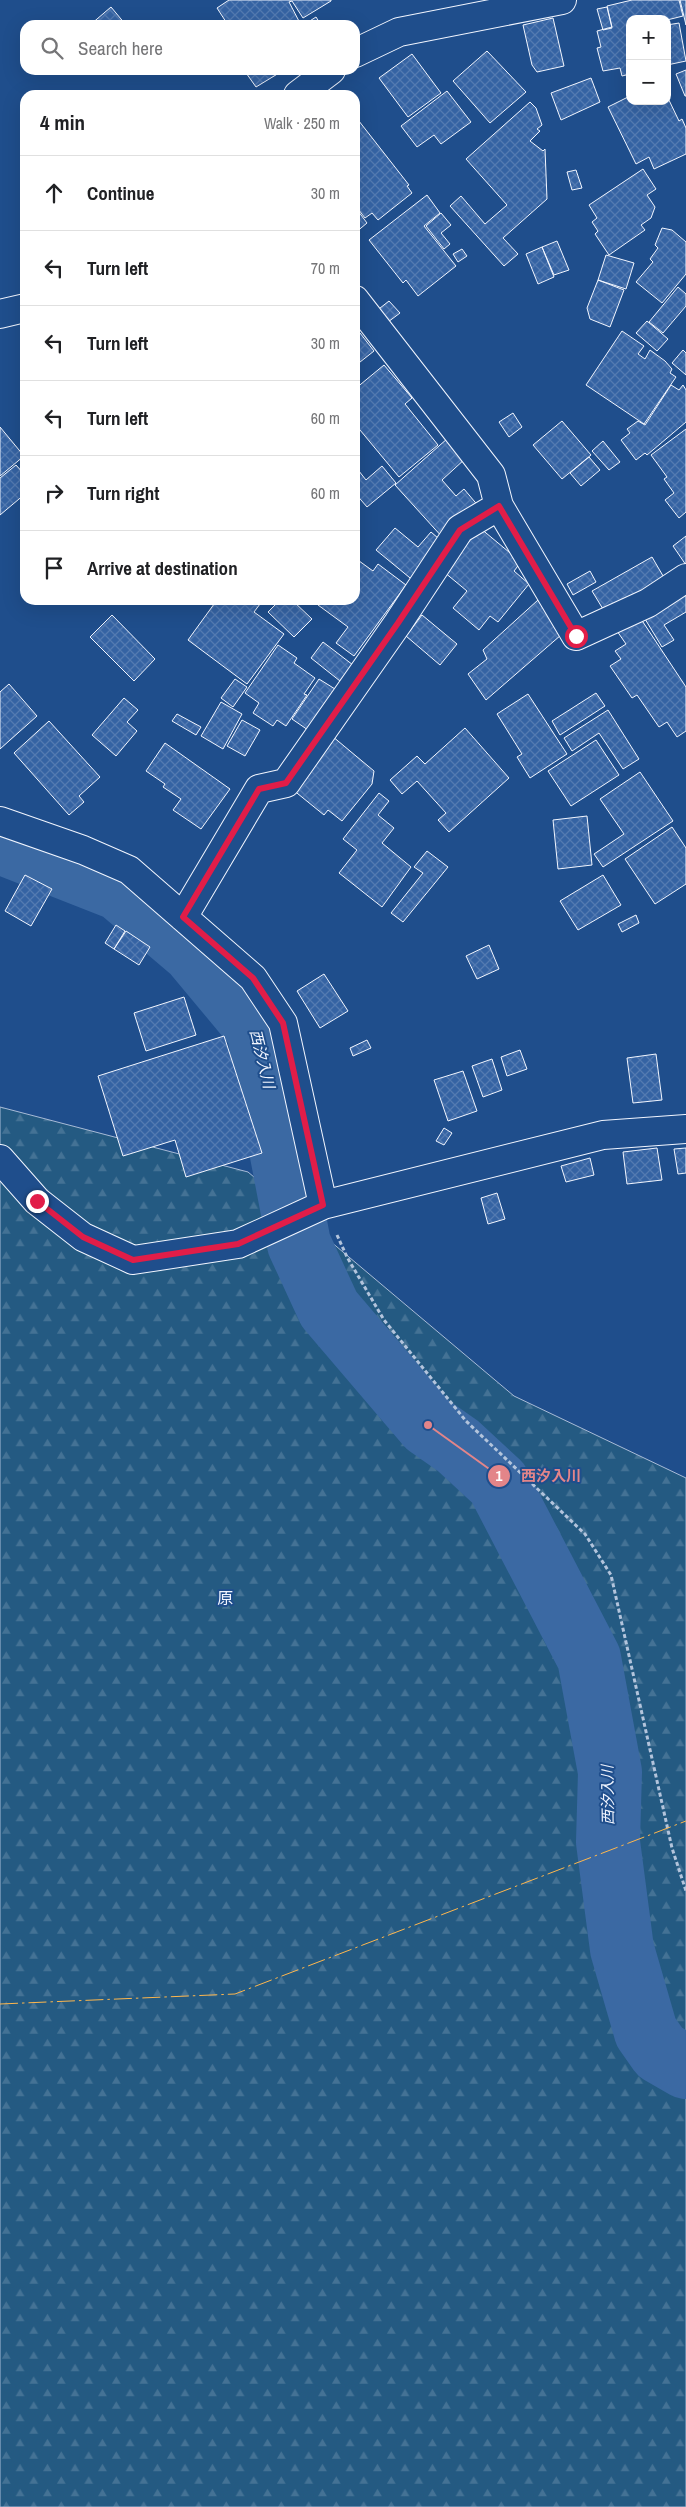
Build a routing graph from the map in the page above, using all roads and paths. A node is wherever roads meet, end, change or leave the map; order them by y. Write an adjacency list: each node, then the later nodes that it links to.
1 (562, 0): 2 (street)
2 (360, 50)
3 (324, 75): 4 (street)
4 (305, 90)
5 (360, 306): 8 (street)
6 (20, 309): 7 (street)
7 (0, 314)
8 (499, 506): 9 (street); 11 (street)
9 (686, 578)
10 (0, 820): 11 (street)
11 (183, 917): 14 (street)
12 (686, 1129): 14 (street)
13 (0, 1159): 14 (street)
14 (323, 1205): 15 (path)
15 (686, 1892)

